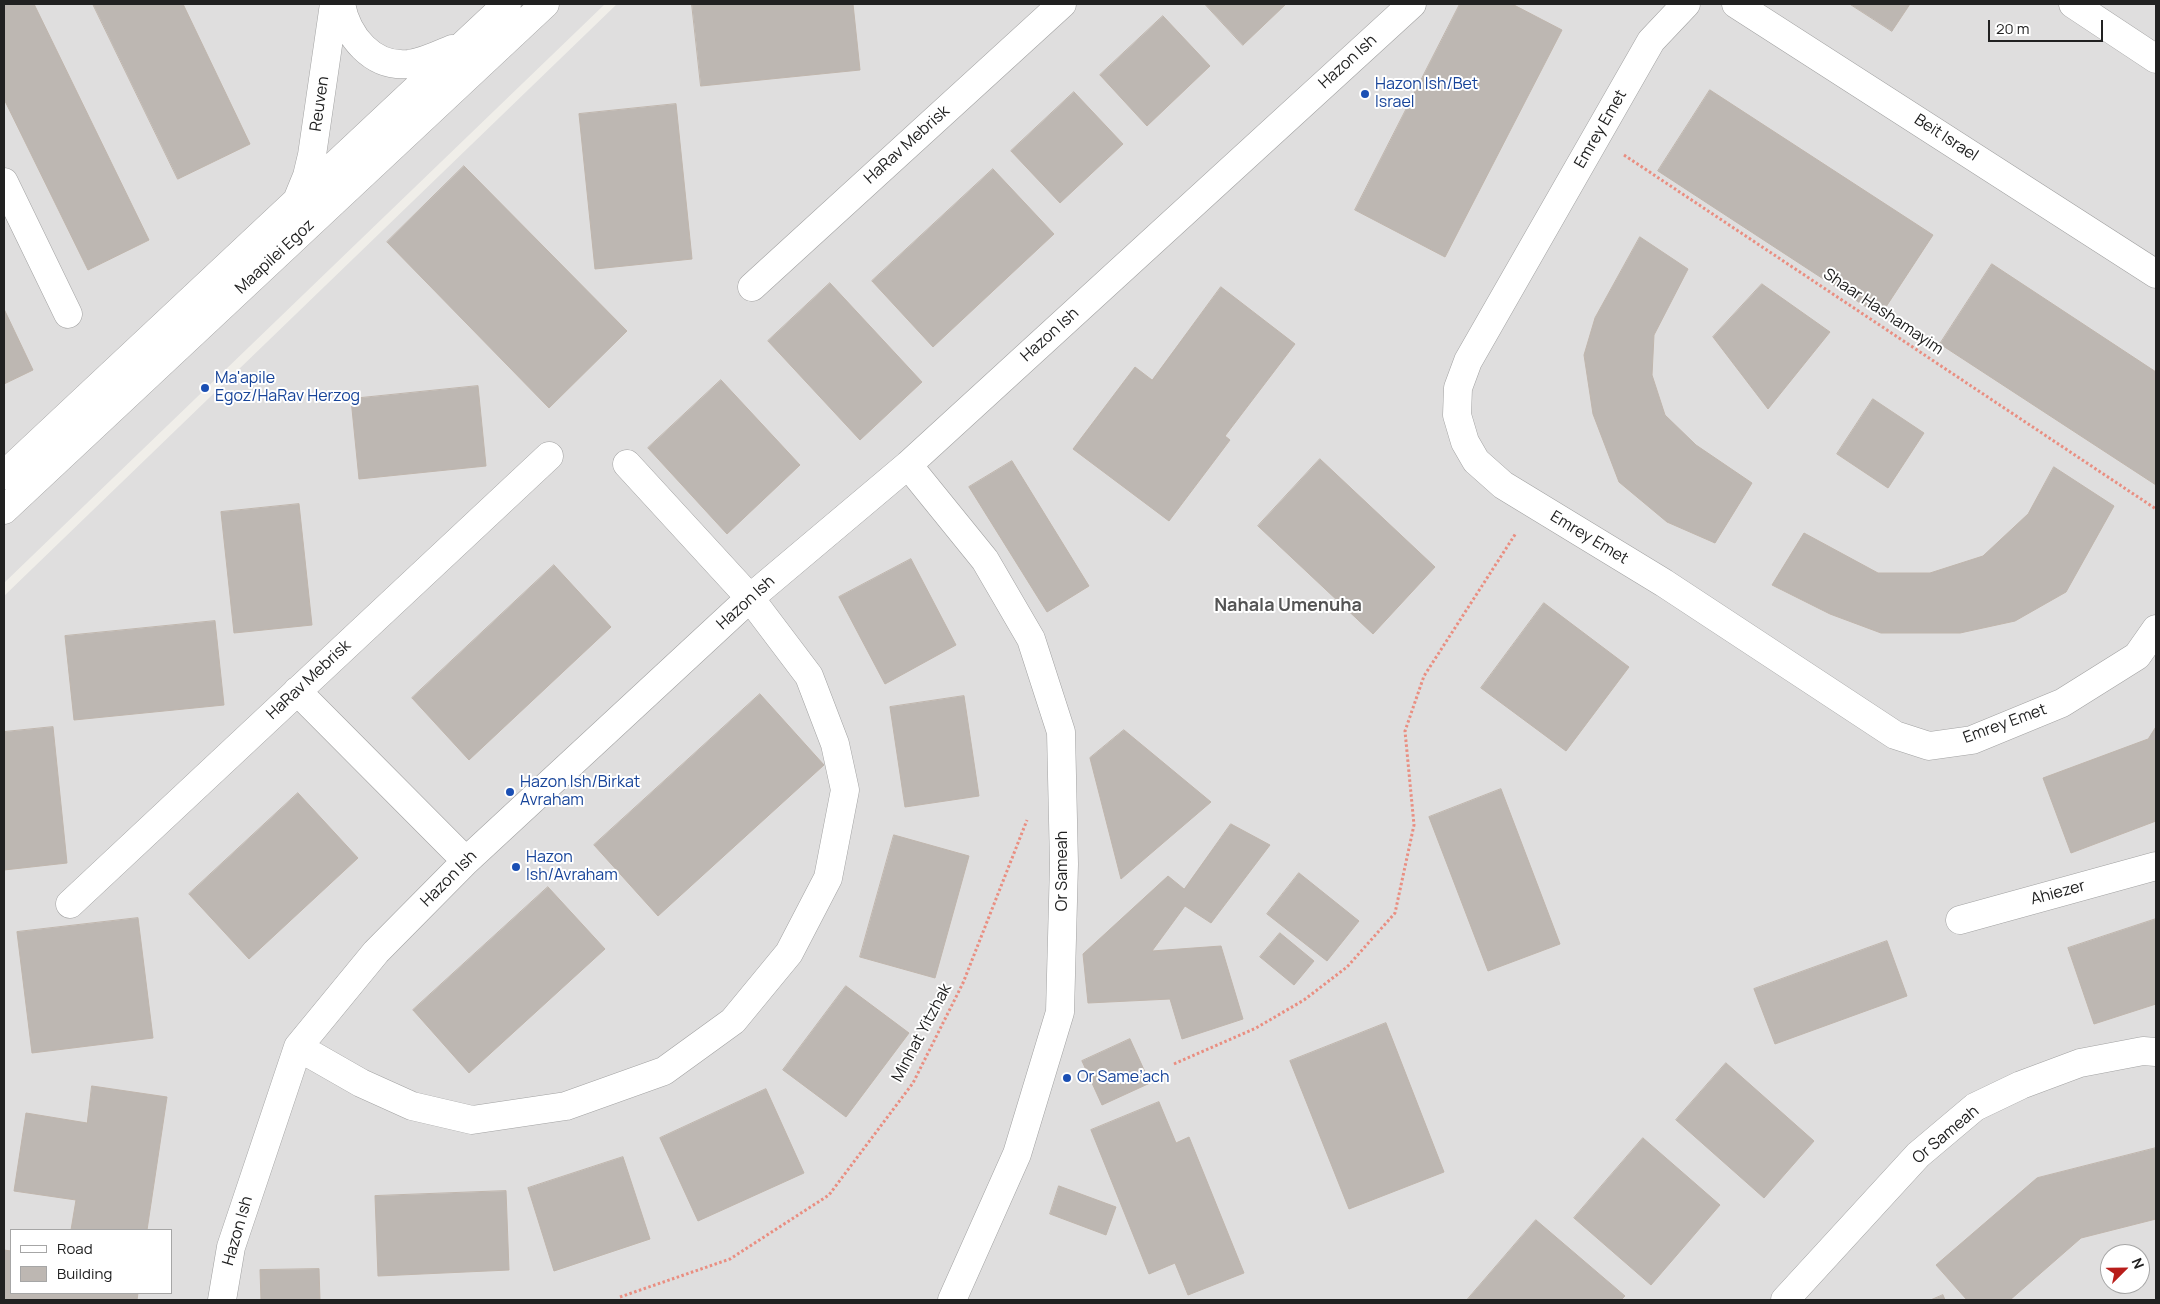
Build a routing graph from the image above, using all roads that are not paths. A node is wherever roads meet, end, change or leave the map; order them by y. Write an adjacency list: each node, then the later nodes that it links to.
1 (334, 4): 13 (street, Reuven)
2 (341, 4): 10 (street)
3 (508, 4): 10 (street, Maapilei Egoz)
4 (545, 4): 21 (street, Maapilei Egoz)
5 (1062, 4): 15 (street, HaRav Mebrisk)
6 (1412, 4): 19 (street, Hazon Ish)
7 (1686, 4): 23 (street, Emrey Emet)
8 (1736, 4): 14 (street, Beit Israel)
9 (2073, 4): 11 (street)
10 (467, 42): 13 (street, Maapilei Egoz)
11 (2156, 59)
12 (4, 182): 16 (street)
13 (297, 201): 20 (street, Maapilei Egoz)
14 (2156, 274)
15 (752, 286)
16 (68, 314)
17 (549, 456): 24 (street, HaRav Mebrisk)
18 (627, 464): 22 (street)
19 (908, 465): 22 (street, Hazon Ish); 32 (street, Or Sameah)
20 (4, 475)
21 (4, 510)
22 (750, 598): 25 (street, Hazon Ish); 29 (street)
23 (2156, 629)
24 (297, 691): 25 (street); 27 (street, HaRav Mebrisk)
25 (466, 861): 29 (street, Hazon Ish)
26 (2156, 866): 28 (street, Ahiezer)
27 (70, 904)
28 (1960, 920)
29 (298, 1047): 31 (street, Hazon Ish)
30 (2156, 1052): 33 (street, Or Sameah)
31 (222, 1300)
32 (952, 1300)
33 (1785, 1300)

